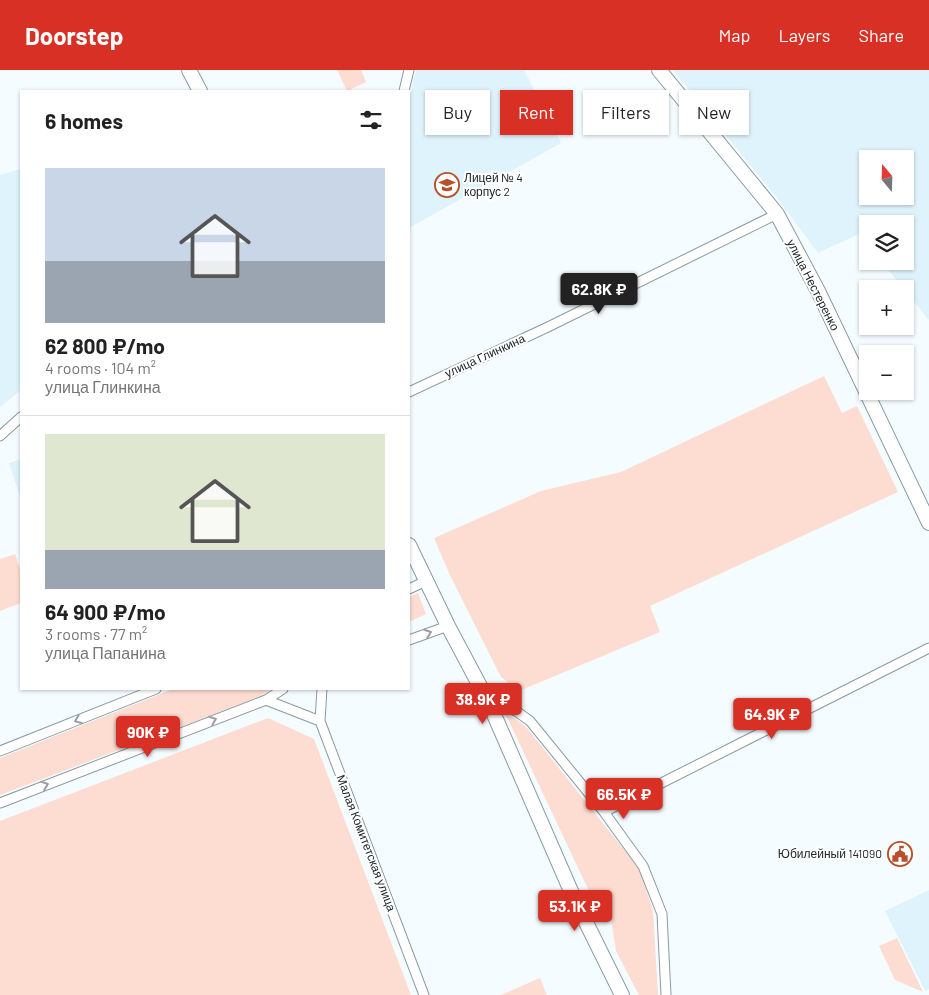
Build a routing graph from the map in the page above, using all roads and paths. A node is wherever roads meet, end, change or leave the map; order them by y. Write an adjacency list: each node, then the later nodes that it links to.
1 (189, 70): 4 (street)
2 (409, 70): 5 (street)
3 (659, 70): 6 (street, улица Нестеренко)
4 (199, 90)
5 (404, 90)
6 (777, 214): 7 (street, улица Глинкина); 10 (street, улица Нестеренко)
7 (410, 392)
8 (20, 418): 9 (street)
9 (0, 436)
10 (929, 523)
11 (410, 547): 12 (street)
12 (426, 581): 13 (street); 14 (street)
13 (410, 589)
14 (448, 626): 15 (street, one-way to 14); 21 (street)
15 (410, 640)
16 (929, 648): 25 (street)
17 (153, 690): 23 (street, one-way to 23)
18 (282, 690): 20 (street)
19 (322, 690): 22 (street, Малая Комитетская улица)
20 (266, 700): 22 (street); 24 (street, one-way to 20)
21 (489, 703): 25 (street); 27 (street)
22 (320, 721): 26 (street, Малая Комитетская улица)
23 (0, 751)
24 (0, 802)
25 (604, 812): 28 (street)
26 (424, 995)
27 (622, 995)
28 (666, 995)

